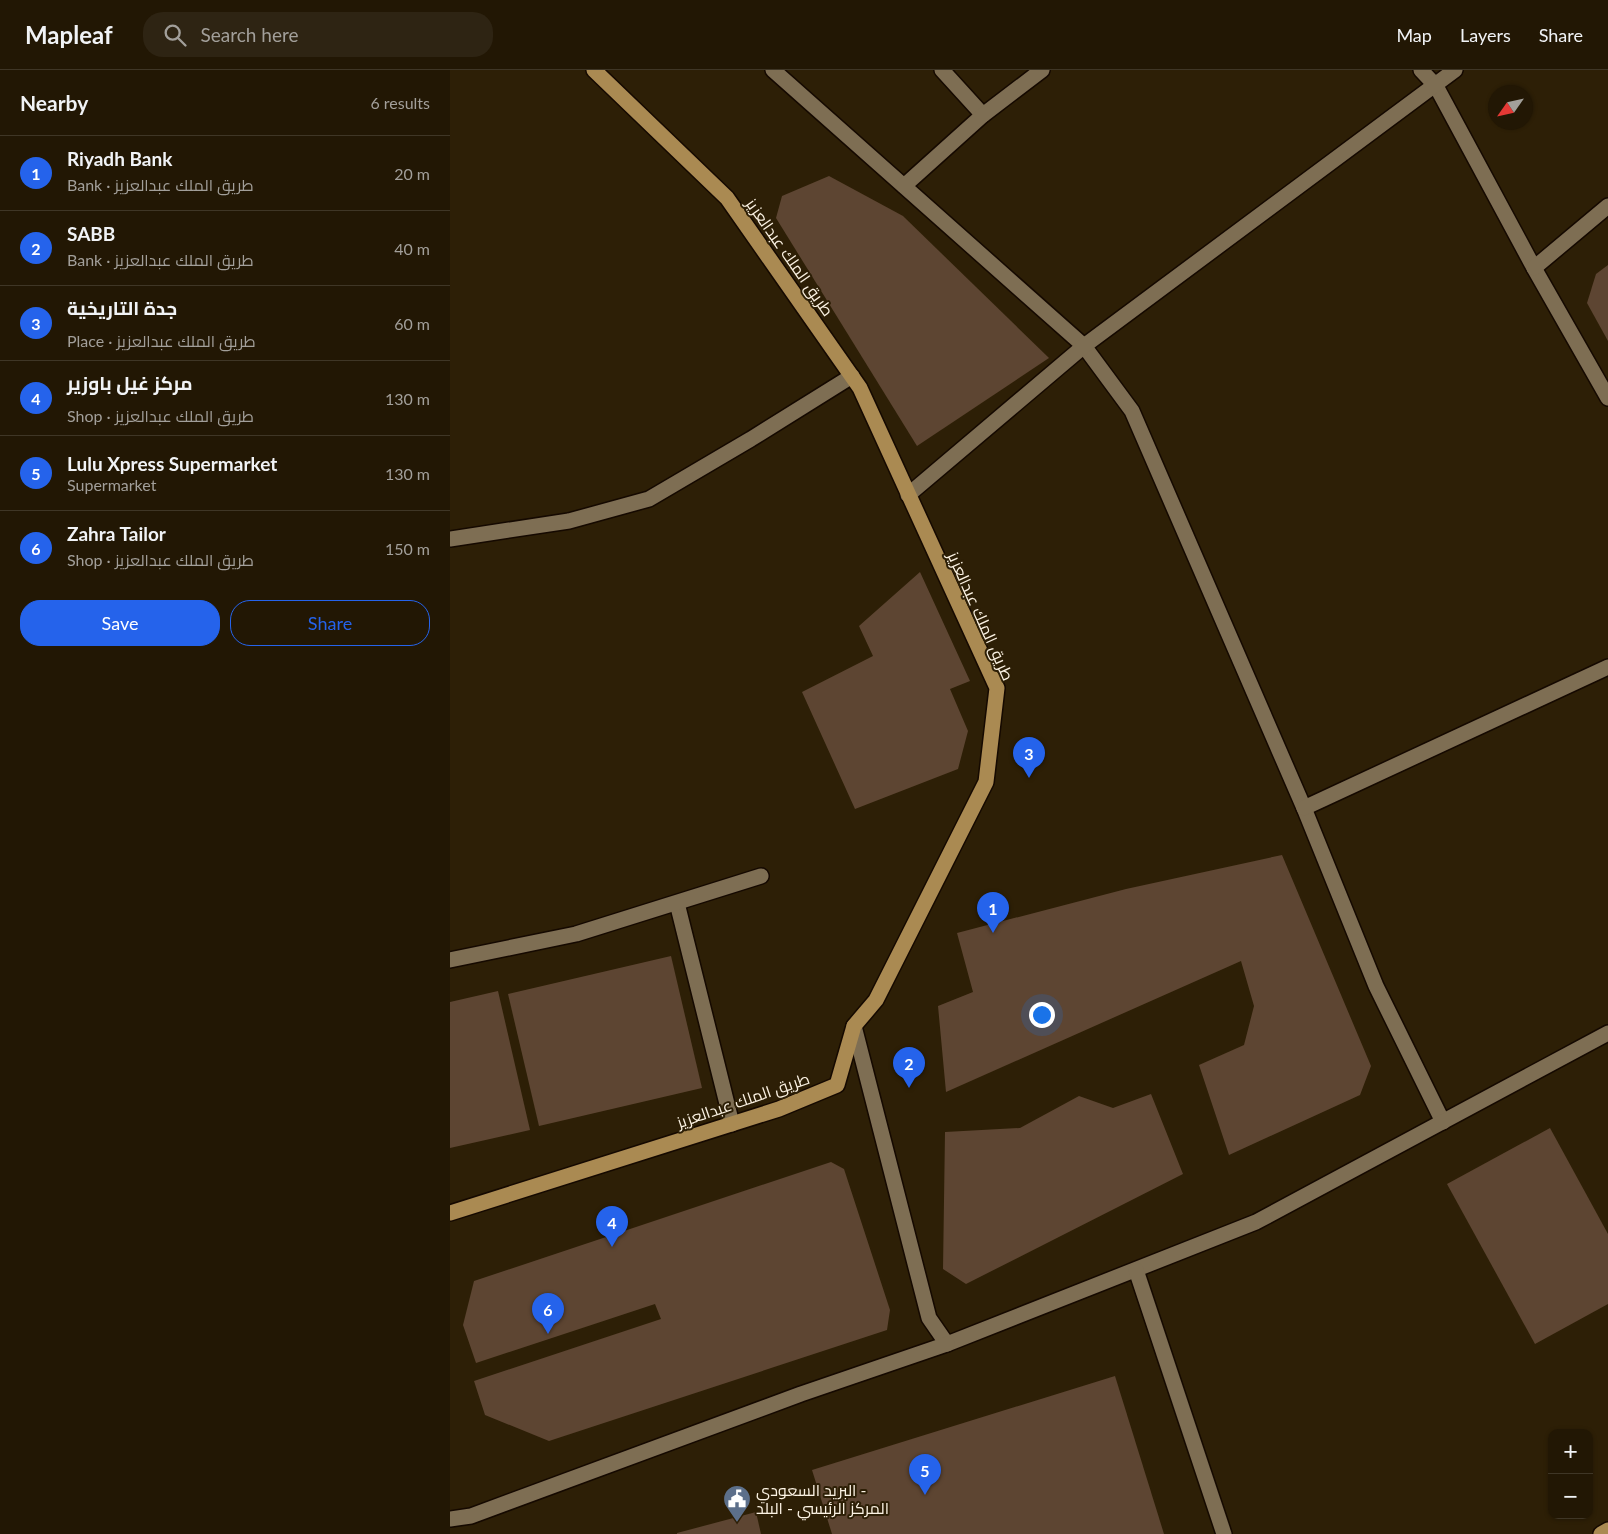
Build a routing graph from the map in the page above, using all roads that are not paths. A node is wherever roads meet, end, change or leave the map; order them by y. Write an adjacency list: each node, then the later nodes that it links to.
1 (594, 70): 13 (main road, طريق الملك عبدالعزيز)
2 (774, 70): 9 (street)
3 (942, 70): 8 (street)
4 (1042, 70): 8 (street)
5 (1421, 70): 7 (street)
6 (1456, 70): 7 (street)
7 (1436, 86): 11 (street); 12 (street)
8 (983, 115): 9 (street)
9 (904, 186): 12 (street)
10 (1608, 206): 11 (street)
11 (1534, 268): 14 (street)
12 (1084, 346): 15 (street); 18 (street)
13 (852, 376): 15 (main road, طريق الملك عبدالعزيز); 16 (street)
14 (1608, 398)
15 (908, 495): 22 (main road, طريق الملك عبدالعزيز)
16 (450, 539)
17 (1608, 667): 18 (street)
18 (1304, 808): 24 (street)
19 (761, 876): 20 (street)
20 (677, 903): 21 (street); 25 (street)
21 (450, 960)
22 (854, 1026): 25 (main road, طريق الملك عبدالعزيز); 28 (street)
23 (1608, 1033): 24 (street)
24 (1443, 1122): 27 (street)
25 (732, 1124): 26 (main road, طريق الملك عبدالعزيز)
26 (450, 1213)
27 (1136, 1270): 28 (street); 31 (street)
28 (947, 1344): 29 (street)
29 (450, 1519)
30 (1608, 1530): 32 (main road)
31 (1224, 1534)
32 (1602, 1534)

